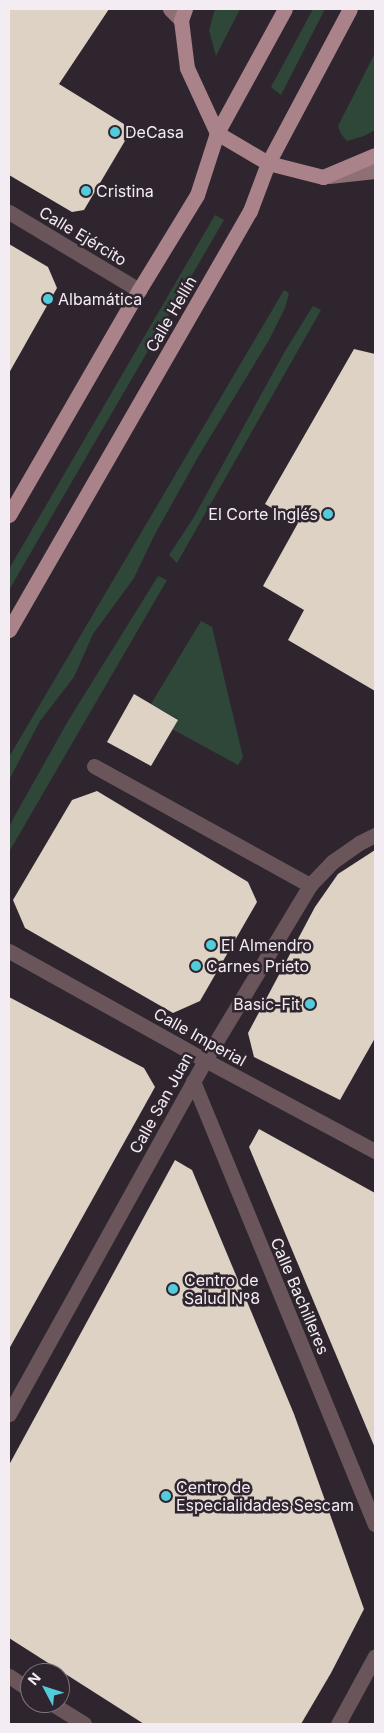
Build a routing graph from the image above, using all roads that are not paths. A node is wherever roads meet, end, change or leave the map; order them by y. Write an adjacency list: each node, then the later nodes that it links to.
1 (170, 9): 4 (main road)
2 (285, 9): 5 (main road)
3 (350, 9): 7 (main road, Calle Hellín)
4 (183, 14): 5 (main road)
5 (218, 133): 7 (main road); 11 (main road)
6 (375, 155): 9 (main road)
7 (268, 163): 9 (main road); 13 (main road, Calle Hellín)
8 (375, 171): 9 (main road)
9 (323, 177)
10 (9, 212): 11 (street, Calle Ejército)
11 (139, 290): 12 (main road)
12 (9, 515)
13 (9, 630)
14 (94, 766): 16 (street)
15 (375, 835): 16 (street, Calle San Juan)
16 (310, 885): 18 (street, Calle San Juan)
17 (9, 951): 18 (street, Calle Imperial)
18 (205, 1060): 19 (street, Calle San Juan); 20 (street, Calle Imperial)
19 (193, 1081): 21 (street, Calle San Juan); 22 (street, Calle Bachilleres)
20 (375, 1151)
21 (9, 1414)
22 (375, 1524)
23 (375, 1656): 28 (street)
24 (9, 1676): 25 (street)
25 (20, 1683)
26 (67, 1713): 27 (street)
27 (84, 1724)
28 (338, 1724)

